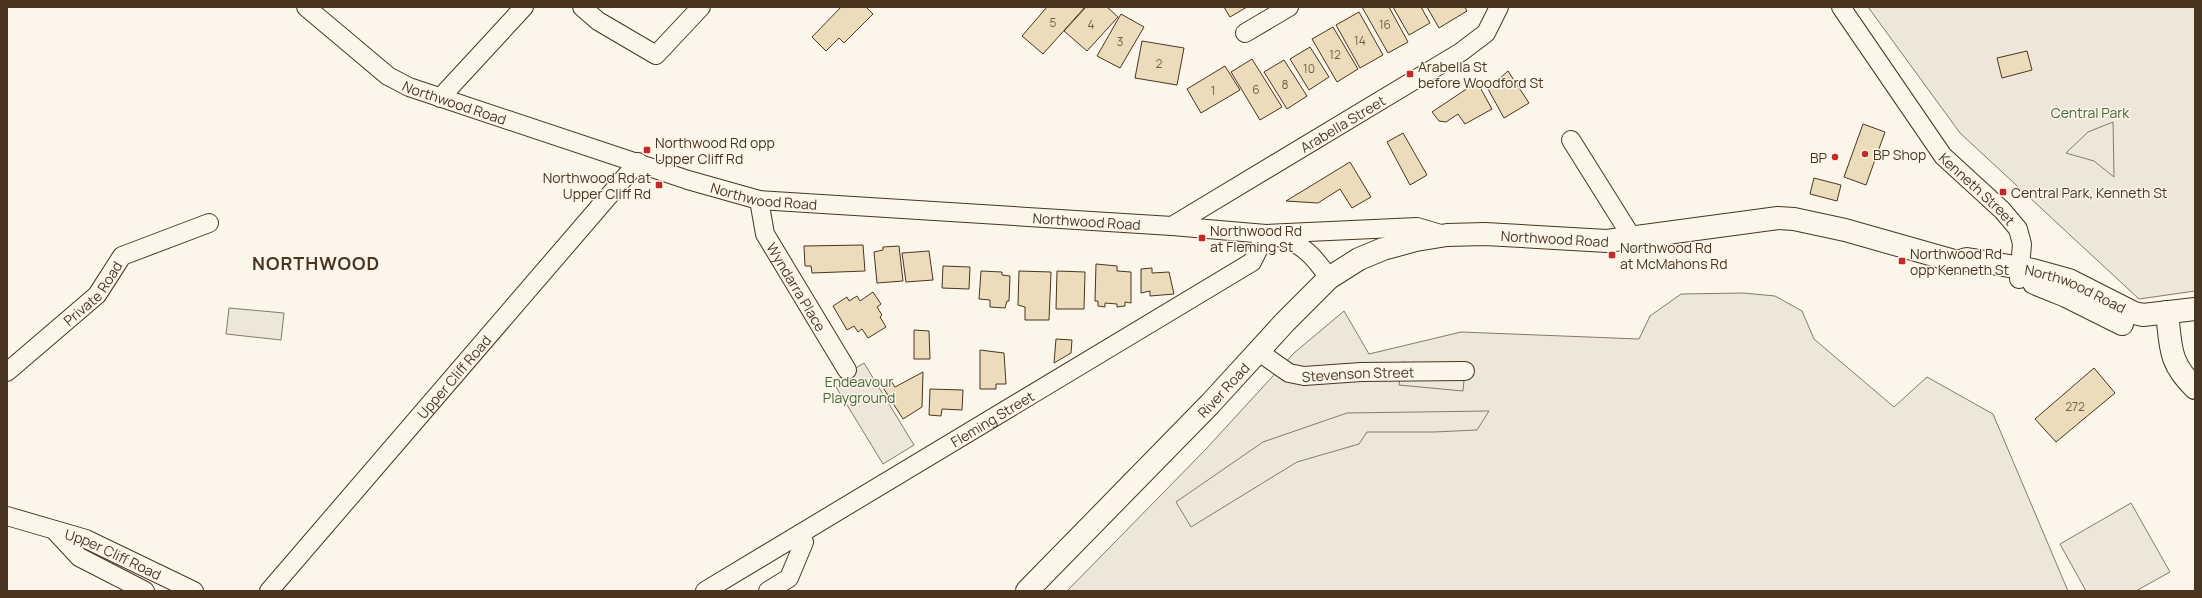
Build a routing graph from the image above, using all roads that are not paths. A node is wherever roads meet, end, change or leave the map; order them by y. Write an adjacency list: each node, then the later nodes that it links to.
1 (306, 7): 9 (street, Northwood Road)
2 (524, 7): 9 (street)
3 (582, 7): 4 (street)
4 (701, 7)
5 (1290, 7): 8 (street)
6 (1500, 7): 14 (street, Arabella Street)
7 (1841, 7): 18 (street, Kenneth Street)
8 (1245, 33)
9 (440, 98): 11 (street, Northwood Road)
10 (1571, 140): 17 (street)
11 (638, 162): 12 (street, Northwood Road); 33 (street, Upper Cliff Road)
12 (759, 200): 14 (street, Northwood Road); 24 (street, Wyndarra Place)
13 (209, 223): 26 (street, Private Road)
14 (1172, 226): 15 (street, Northwood Road)
15 (1266, 234): 16 (street, Northwood Road); 19 (street, Northwood Road); 30 (street, Fleming Street)
16 (1447, 235): 17 (main road, Northwood Road); 19 (main road, River Road)
17 (1633, 239): 18 (main road, Northwood Road)
18 (2020, 274): 21 (main road, Northwood Road)
19 (1329, 278): 23 (main road, River Road)
20 (2195, 309): 21 (main road)
21 (2167, 317): 22 (main road); 27 (main road)
22 (2195, 318)
23 (1259, 352): 25 (street, Stevenson Street); 36 (main road, River Road)
24 (847, 370)
25 (1465, 371)
26 (7, 372)
27 (2195, 388)
28 (7, 516): 29 (street, Upper Cliff Road)
29 (53, 530): 31 (street, Upper Cliff Road); 32 (street, Upper Cliff Road)
30 (800, 534): 34 (street, Fleming Street); 35 (street)
31 (145, 591)
32 (194, 591)
33 (269, 591)
34 (705, 591)
35 (768, 591)
36 (1027, 591)

